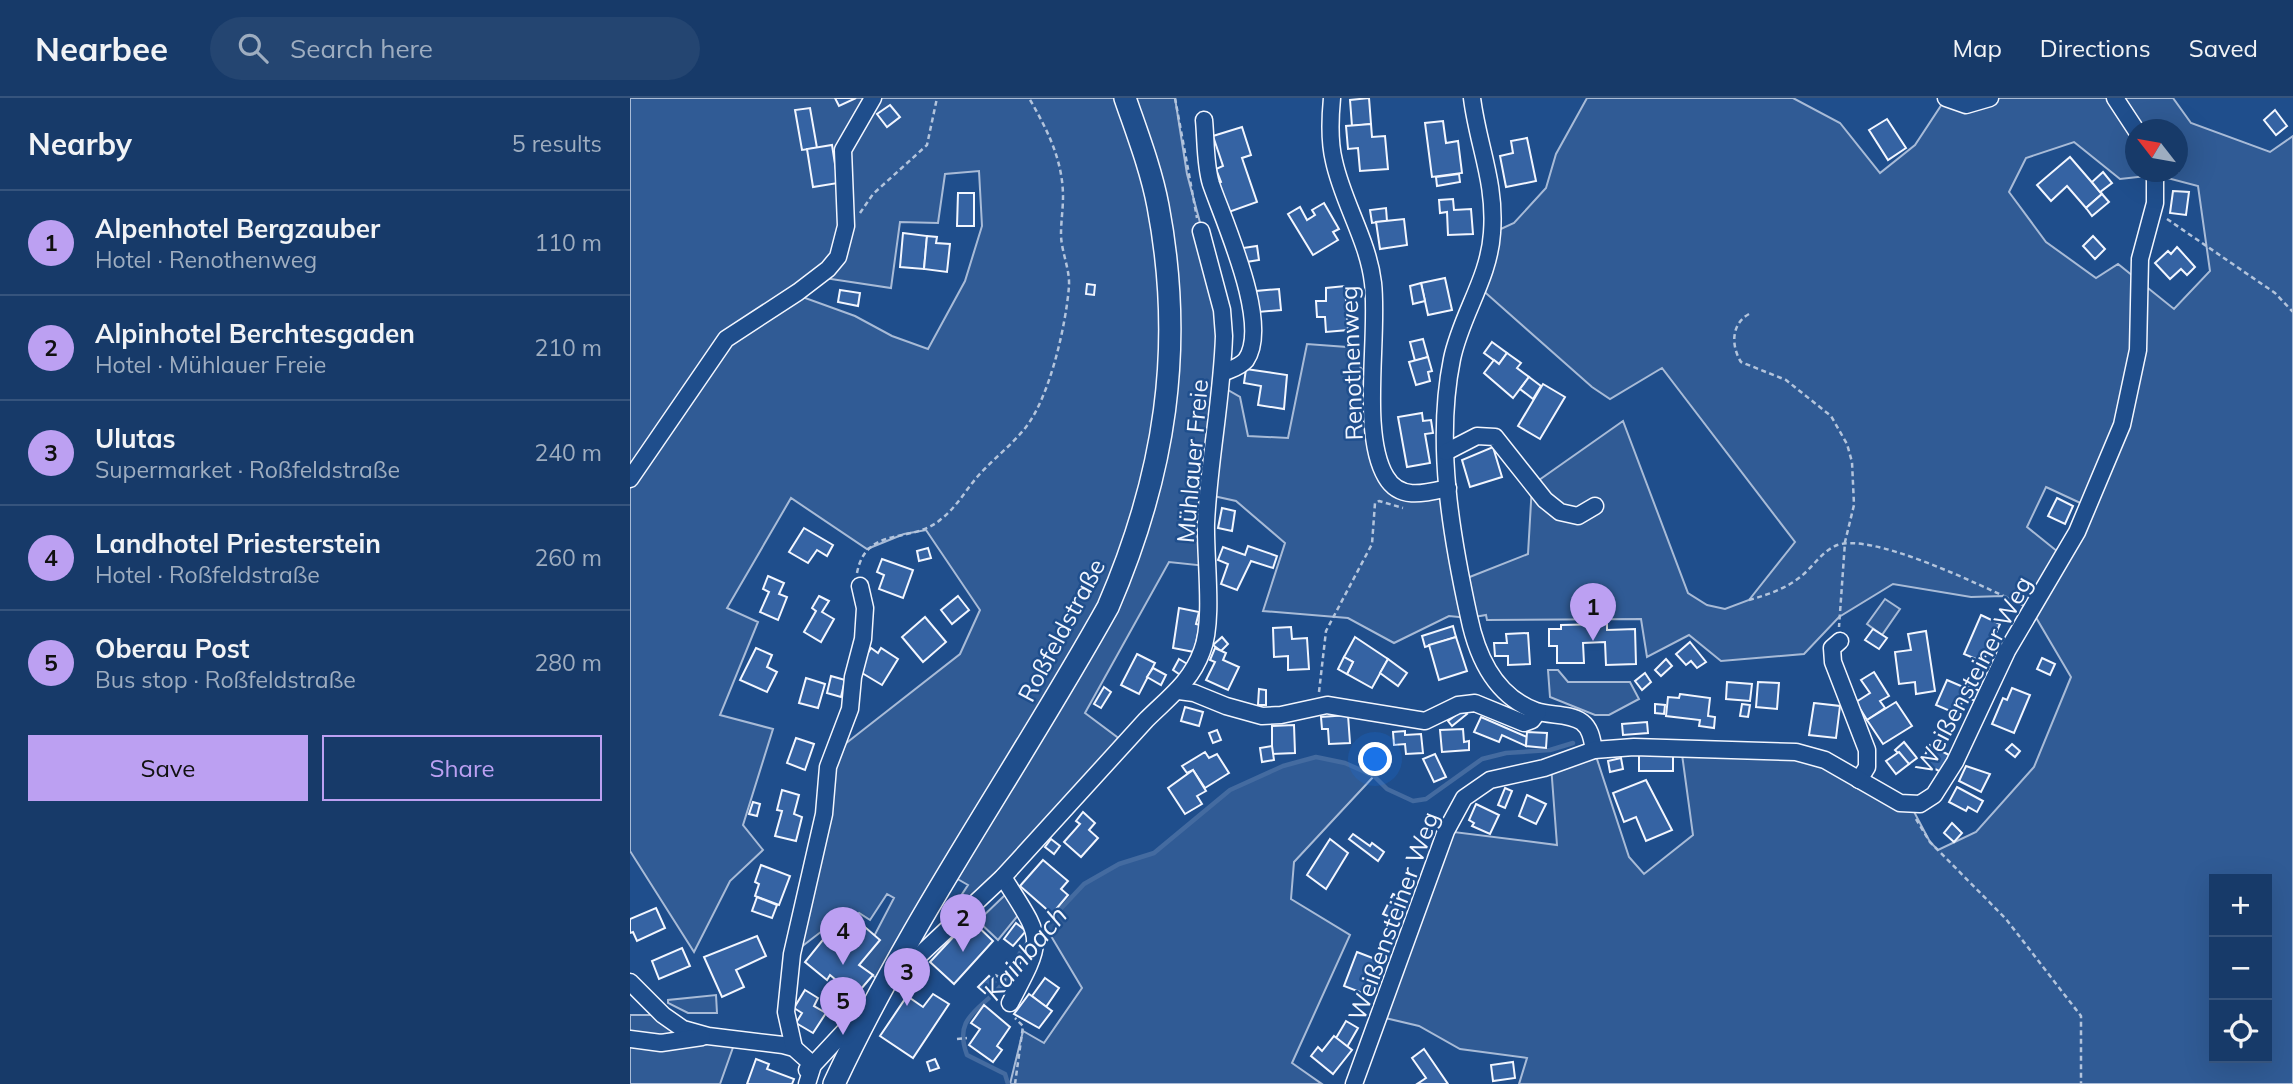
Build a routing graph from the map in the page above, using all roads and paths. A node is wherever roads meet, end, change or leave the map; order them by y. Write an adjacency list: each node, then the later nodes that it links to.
1 (873, 98): 15 (street)
2 (937, 98): 15 (path)
3 (1030, 98): 26 (path)
4 (1125, 98): 40 (main road, Roßfeldstraße)
5 (1175, 98): 16 (path)
6 (1332, 98): 23 (street, Renothenweg)
7 (1472, 98): 20 (street)
8 (1946, 98): 9 (street)
9 (1990, 98)
10 (2115, 98): 11 (street)
11 (2129, 119)
12 (1204, 120): 19 (street)
13 (2154, 182): 14 (street, Weißensteiner Weg)
14 (2153, 209): 17 (path); 28 (street, Weißensteiner Weg)
15 (846, 226): 21 (street)
16 (1201, 231): 19 (street, Mühlauer Freie)
17 (2293, 312)
18 (1749, 314): 25 (path)
19 (1223, 373): 30 (street, Mühlauer Freie)
20 (1446, 452): 22 (street); 24 (street)
21 (630, 479)
22 (1448, 488): 23 (street); 32 (street)
23 (1419, 495): 31 (path)
24 (1595, 506)
25 (1845, 542): 27 (path); 28 (path); 29 (path)
26 (860, 586): 46 (street)
27 (1749, 600)
28 (2031, 609): 35 (street, Weißensteiner Weg)
29 (1840, 641): 34 (street)
30 (1179, 691): 31 (street); 36 (street, Mühlauer Freie)
31 (1318, 705): 32 (street)
32 (1538, 712): 33 (street)
33 (1594, 750): 34 (street, Weißensteiner Weg); 52 (street, Weißensteiner Weg)
34 (1859, 780): 35 (street, Weißensteiner Weg)
35 (1911, 806): 53 (path)
36 (1003, 877): 40 (street, Mühlauer Freie); 41 (street)
37 (995, 975): 38 (path)
38 (1000, 977)
39 (630, 982): 42 (street)
40 (885, 987): 47 (street, Roßfeldstraße); 50 (main road, Roßfeldstraße)
41 (1010, 1003): 51 (path)
42 (708, 1036): 44 (street); 46 (street)
43 (967, 1038): 45 (path)
44 (630, 1039)
45 (957, 1039)
46 (794, 1048): 47 (street)
47 (813, 1065): 48 (street); 49 (street, Roßfeldstraße)
48 (796, 1084)
49 (807, 1084)
50 (834, 1084)
51 (1015, 1084)
52 (1354, 1084)
53 (2081, 1084)

